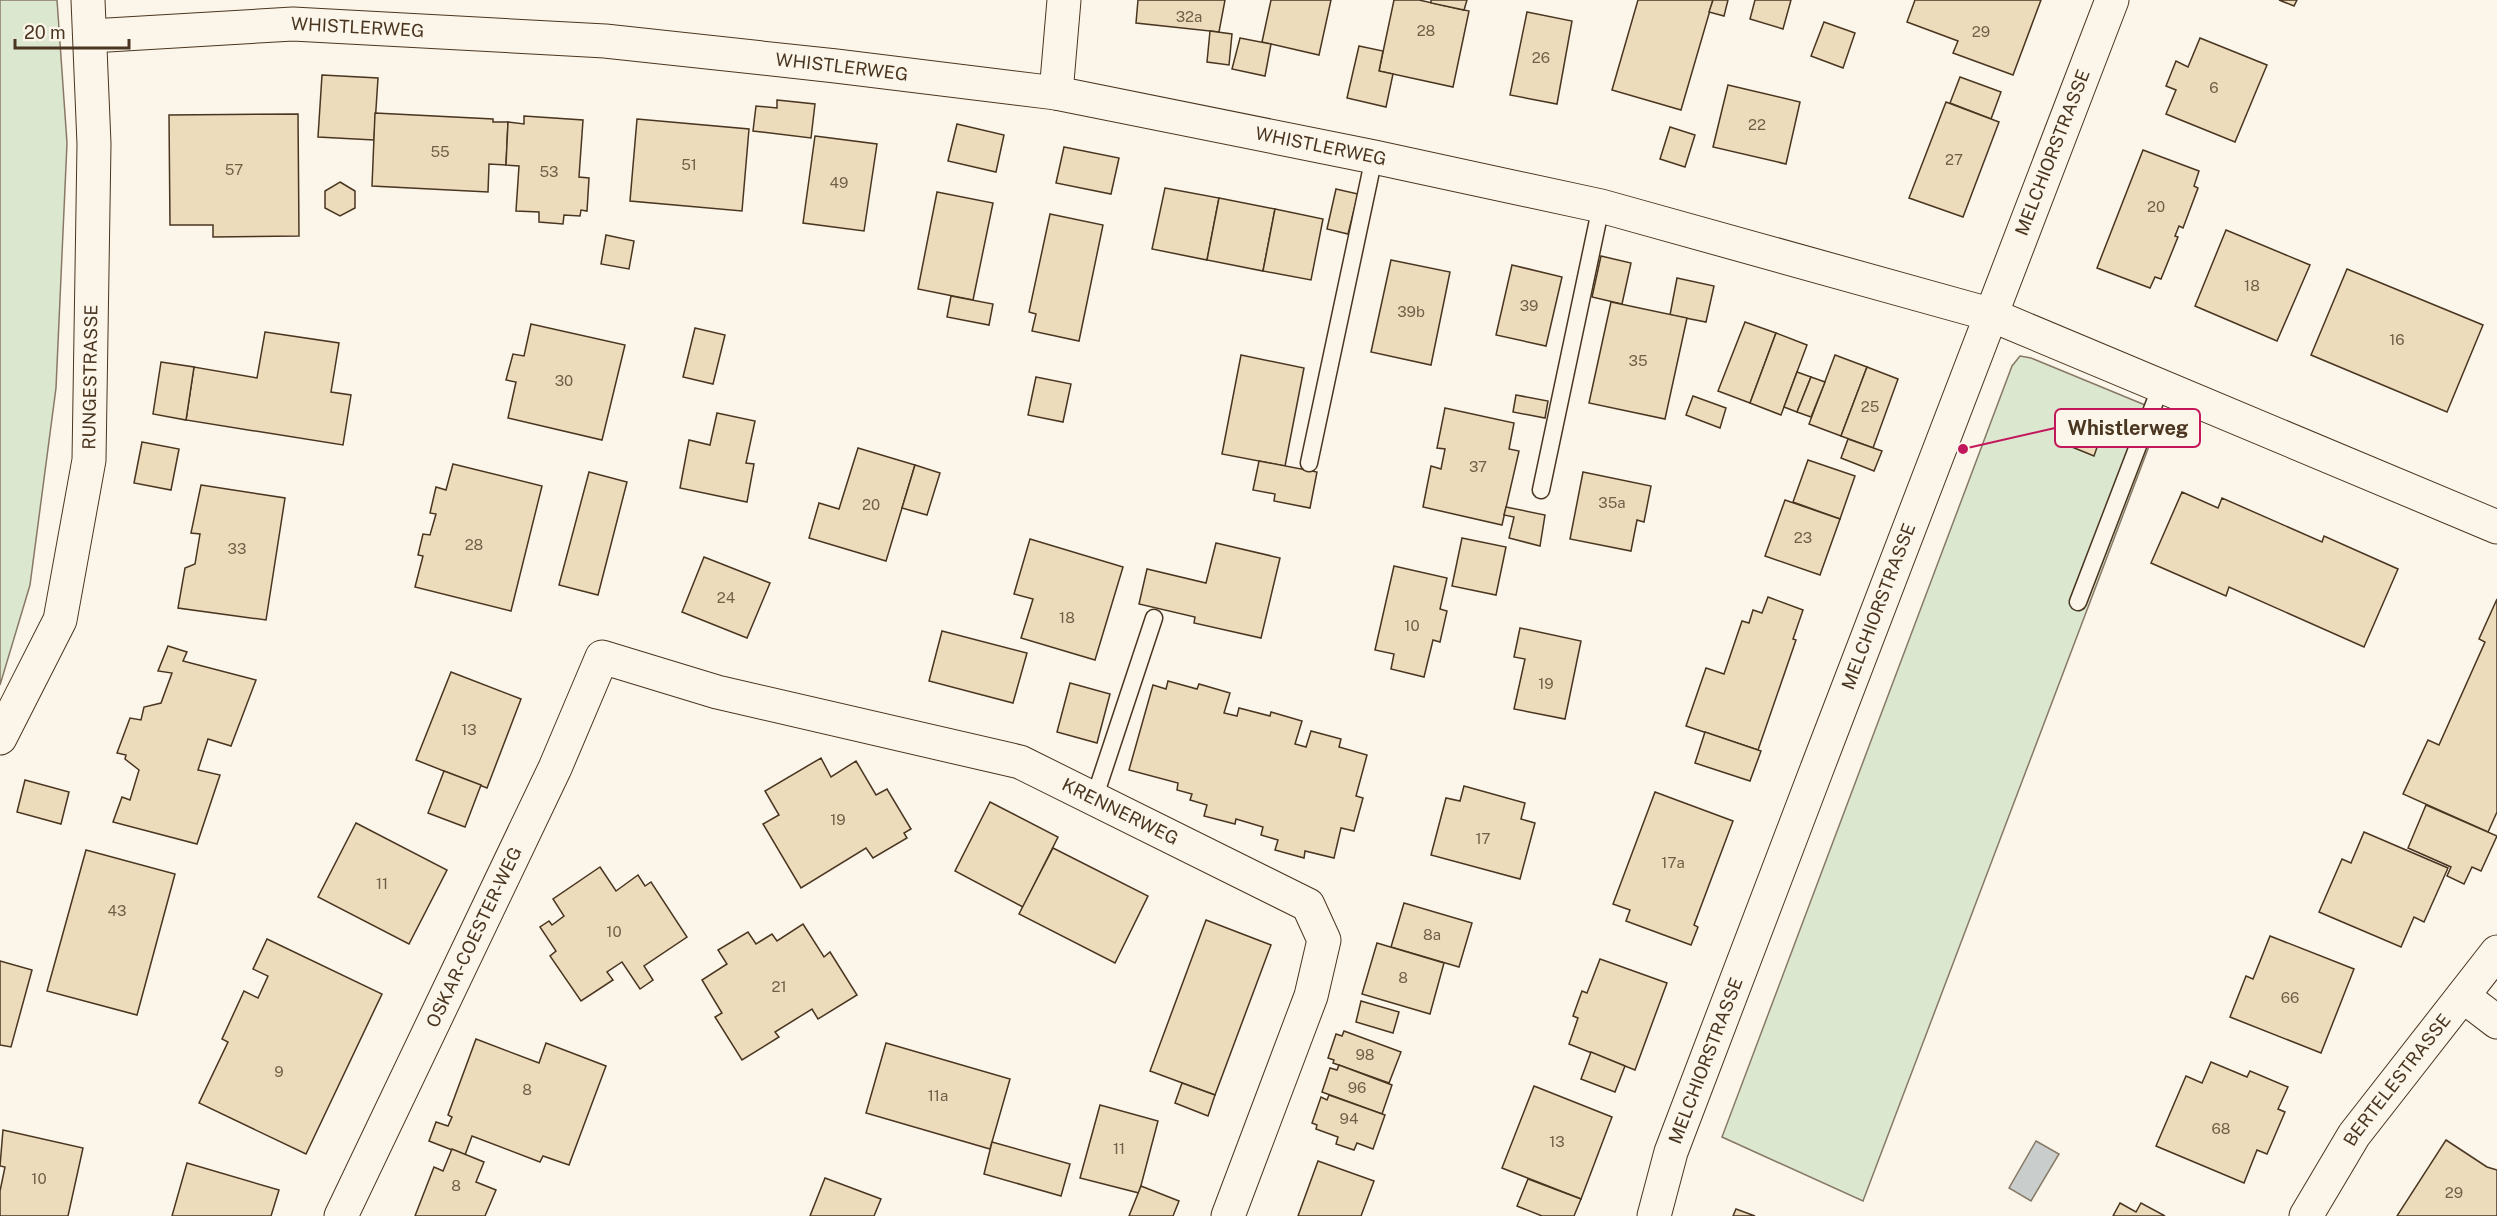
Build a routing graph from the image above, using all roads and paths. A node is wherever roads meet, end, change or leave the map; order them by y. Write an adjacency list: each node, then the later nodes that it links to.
1 (88, 0): 4 (street, RUNGESTRASSE)
2 (1064, 0): 5 (street)
3 (2112, 0): 8 (street, MELCHIORSTRASSE)
4 (91, 36): 5 (street, WHISTLERWEG); 16 (street, RUNGESTRASSE)
5 (1056, 93): 6 (street, WHISTLERWEG)
6 (1374, 157): 7 (street, WHISTLERWEG); 10 (lane)
7 (1601, 206): 8 (street, WHISTLERWEG); 11 (lane)
8 (1989, 314): 9 (street, WHISTLERWEG); 23 (street, MELCHIORSTRASSE)
9 (2161, 386): 12 (street, WHISTLERWEG); 13 (lane)
10 (1309, 463)
11 (1541, 490)
12 (2497, 527)
13 (2078, 602)
14 (1154, 618): 17 (lane)
15 (602, 657): 17 (street, KRENNERWEG); 21 (street, OSKAR-COESTER-WEG)
16 (0, 738)
17 (1094, 799): 22 (street, KRENNERWEG)
18 (2497, 952): 19 (street, BERTELESTRASSE)
19 (2463, 996): 20 (street); 24 (street, BERTELESTRASSE)
20 (2497, 1022)
21 (341, 1216)
22 (1228, 1216)
23 (1654, 1216)
24 (2306, 1216)

